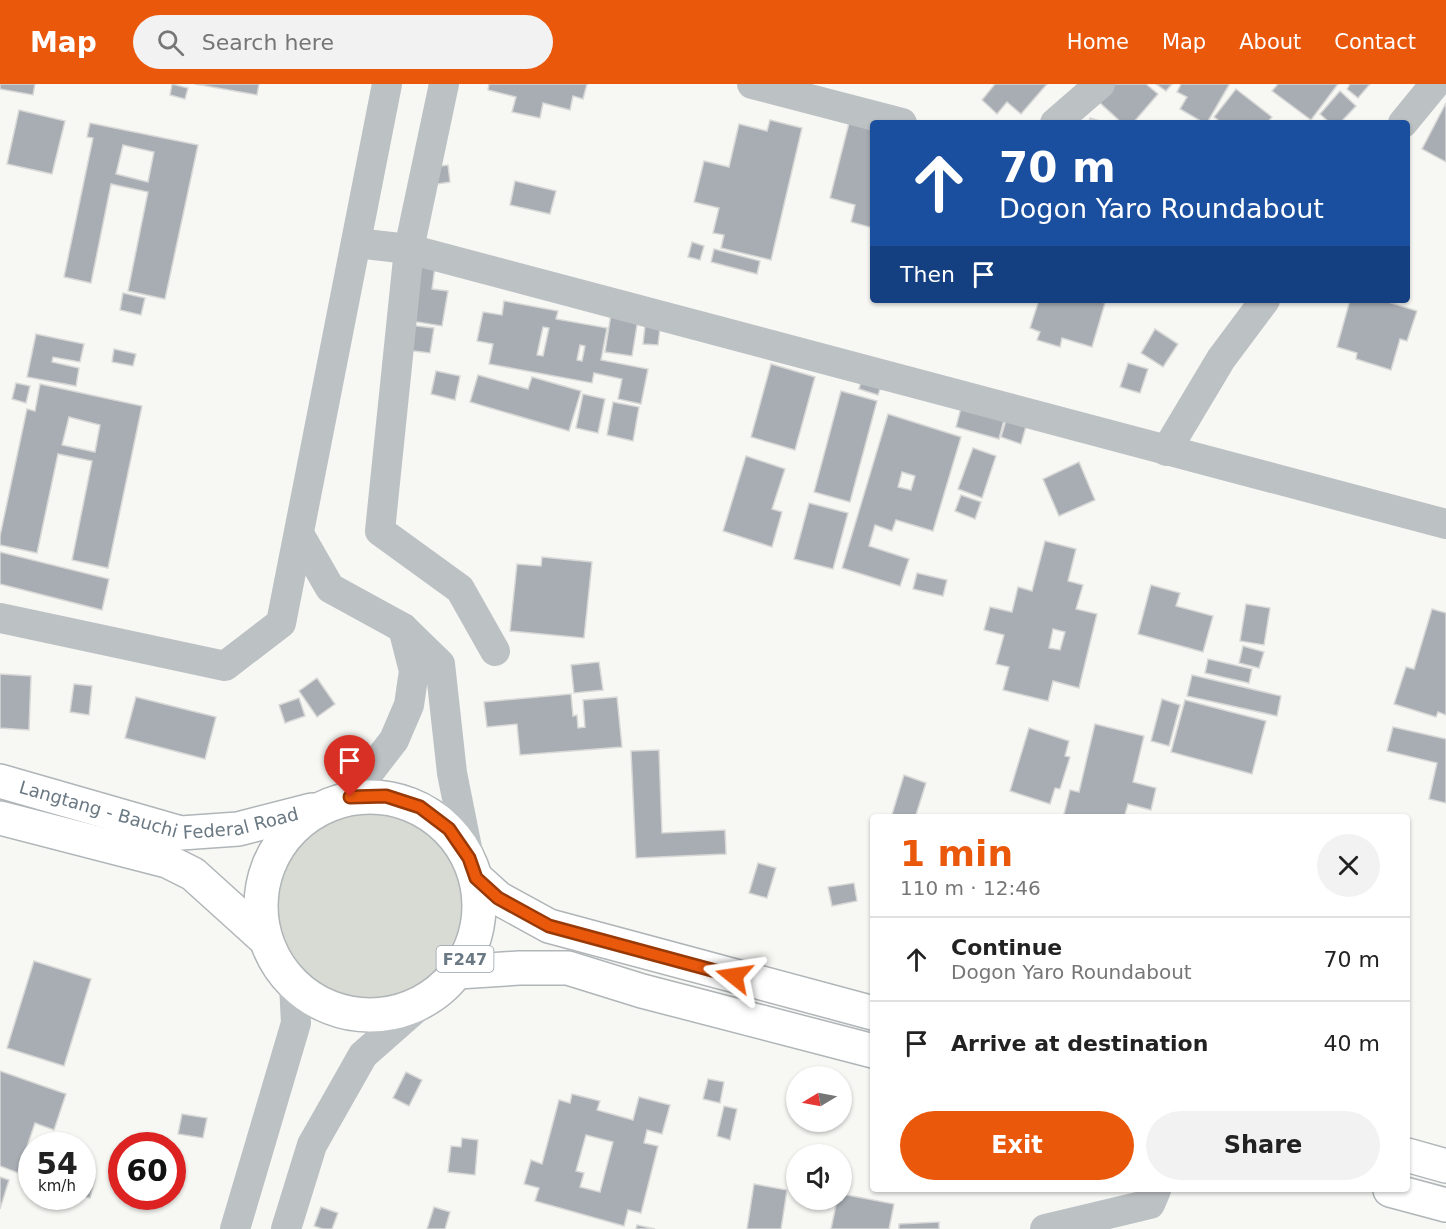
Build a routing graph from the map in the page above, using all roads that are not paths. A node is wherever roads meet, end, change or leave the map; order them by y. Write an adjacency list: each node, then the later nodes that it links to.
1 (387, 84): 9 (street)
2 (444, 84): 10 (street)
3 (752, 84): 6 (street)
4 (1100, 84): 7 (street)
5 (1435, 84): 8 (street)
6 (890, 120)
7 (1058, 120)
8 (1405, 120)
9 (356, 243): 10 (street); 14 (street)
10 (409, 249): 12 (street); 17 (street)
11 (1263, 303): 12 (street)
12 (1166, 451): 13 (street)
13 (1446, 525)
14 (299, 534): 15 (street); 16 (street)
15 (0, 618)
16 (403, 628): 19 (street); 22 (street)
17 (495, 651)
18 (0, 781): 20 (main road, Langtang - Bauchi Federal Road / F247)
19 (350, 797): 20 (main road, F247); 22 (main road, F247)
20 (317, 809): 23 (main road, F247)
21 (0, 818): 23 (main road, Langtang - Bauchi Federal Road / F247)
22 (473, 868): 24 (main road, F247); 27 (main road, F247)
23 (266, 940): 25 (main road, F247)
24 (458, 972): 26 (main road, F247); 28 (main road, F247)
25 (294, 985): 26 (main road, F247); 34 (street)
26 (422, 1003): 35 (street)
27 (870, 1012)
28 (870, 1050)
29 (1410, 1156): 30 (main road)
30 (1446, 1166)
31 (1155, 1192): 36 (street)
32 (1397, 1192): 33 (main road)
33 (1446, 1205)
34 (235, 1229)
35 (286, 1229)
36 (1045, 1229)

